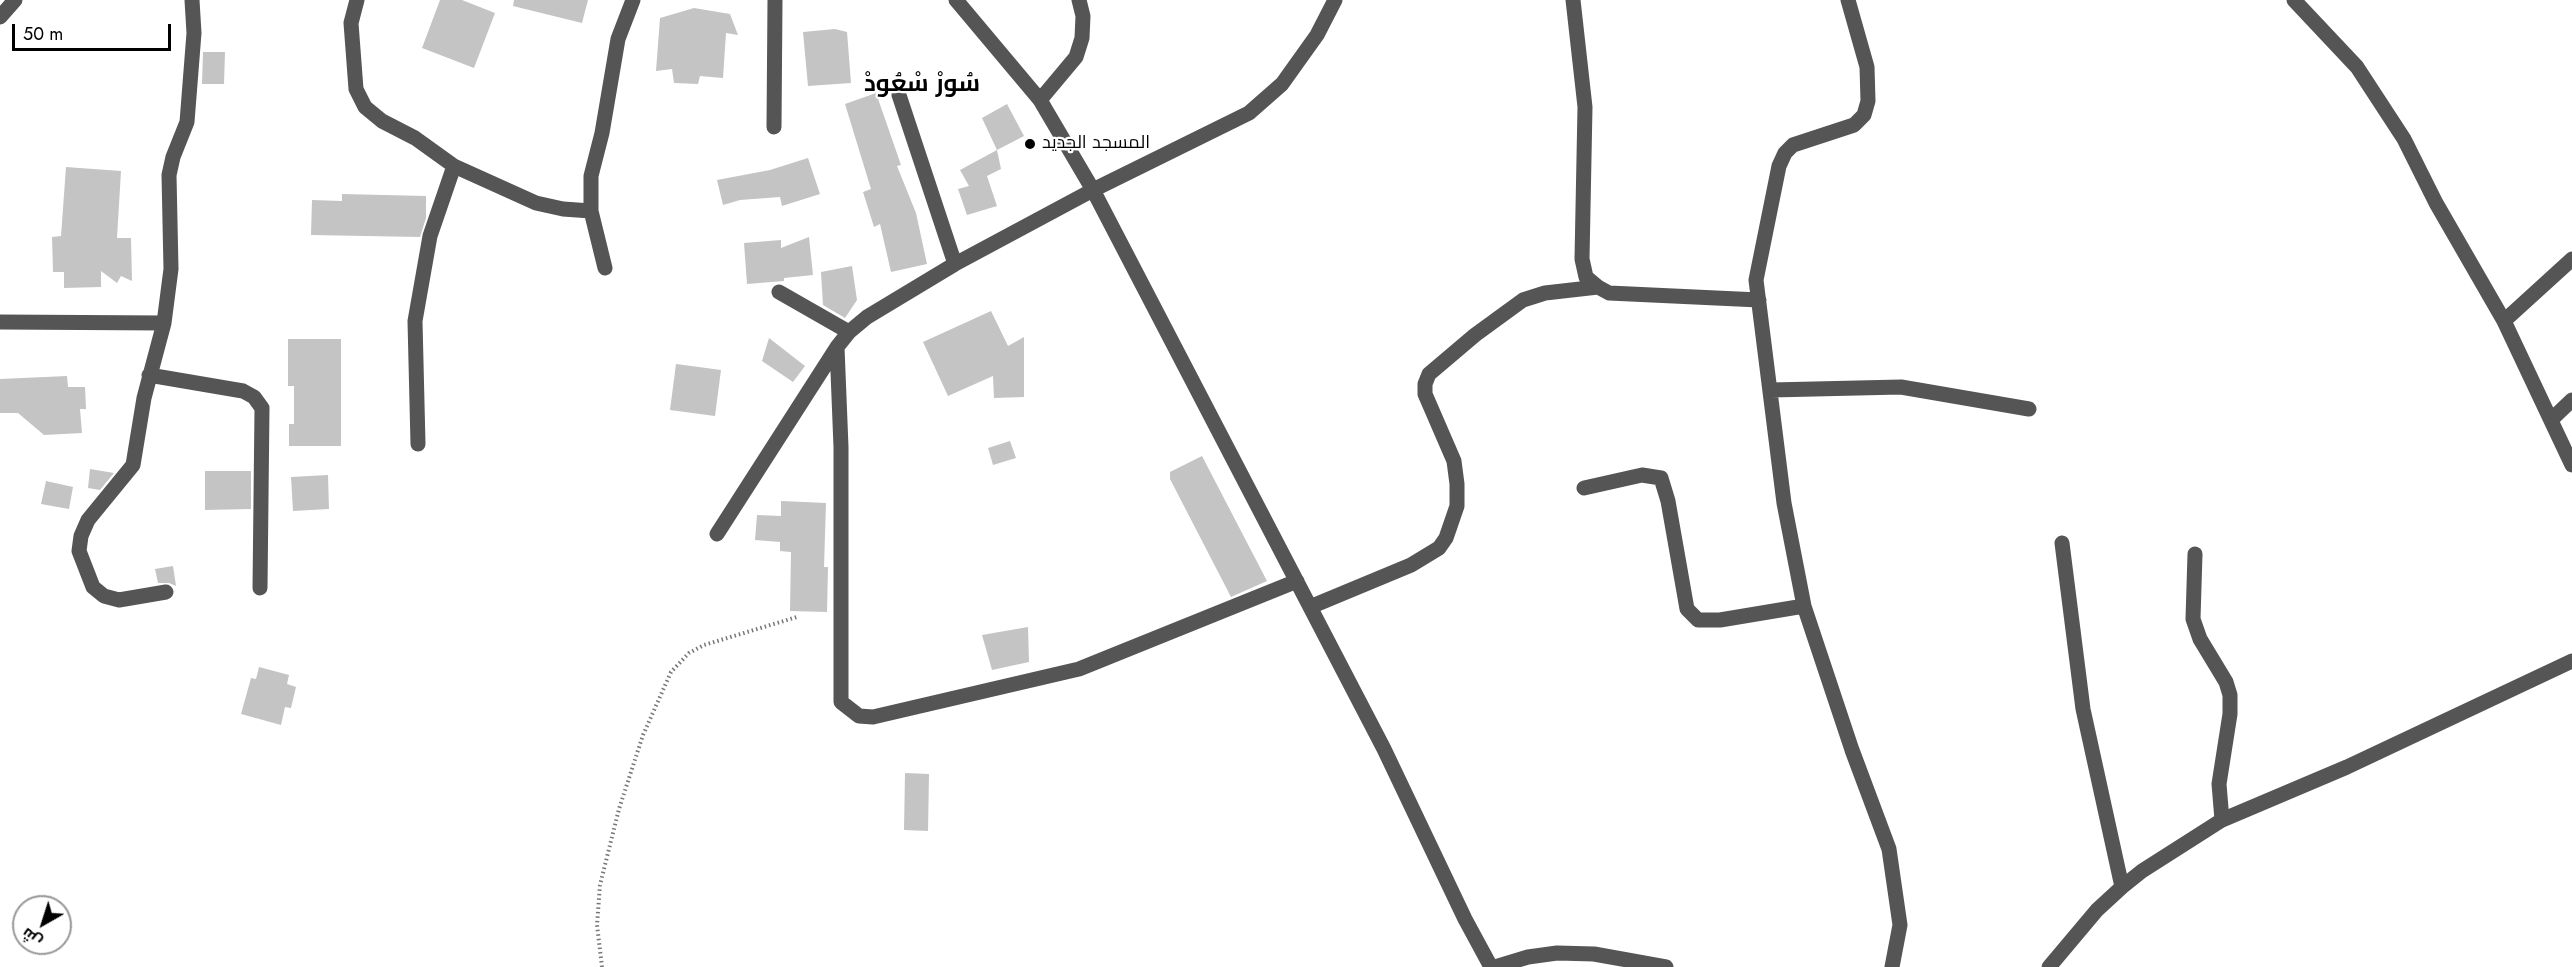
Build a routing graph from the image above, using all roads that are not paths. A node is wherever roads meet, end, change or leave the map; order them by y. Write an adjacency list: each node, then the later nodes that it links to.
1 (15, 0): 12 (street)
2 (192, 0): 27 (street)
3 (357, 0): 16 (street)
4 (633, 0): 18 (street)
5 (775, 0): 15 (street)
6 (956, 0): 14 (street)
7 (1079, 0): 14 (street)
8 (1335, 0): 17 (street)
9 (1573, 0): 22 (street)
10 (1848, 0): 24 (street)
11 (2294, 0): 25 (street)
12 (0, 17)
13 (899, 96): 20 (street)
14 (1040, 100): 17 (street)
15 (774, 128)
16 (454, 166): 18 (street); 35 (street)
17 (1093, 190): 20 (street); 41 (street)
18 (591, 211): 21 (street)
19 (2572, 259): 25 (street)
20 (954, 264): 28 (street)
21 (605, 268)
22 (1598, 287): 24 (street); 45 (street)
23 (779, 292): 28 (street)
24 (1759, 300): 31 (street)
25 (2504, 321): 34 (street)
26 (0, 322): 27 (street)
27 (164, 323): 30 (street)
28 (849, 332): 29 (street)
29 (837, 346): 38 (street); 41 (street)
30 (149, 375): 42 (street); 43 (street)
31 (1771, 390): 33 (street); 44 (street)
32 (2572, 400): 34 (street)
33 (2029, 409)
34 (2552, 419): 36 (street)
35 (418, 444)
36 (2572, 465)
37 (1584, 488): 44 (street)
38 (717, 534)
39 (2062, 543): 48 (street)
40 (2195, 554): 47 (street)
41 (1297, 581): 45 (street)
42 (260, 588)
43 (166, 592)
44 (1804, 606): 51 (street)
45 (1310, 607): 49 (street)
46 (2572, 661): 47 (street)
47 (2222, 820): 48 (street)
48 (2122, 887): 52 (street)
49 (1493, 967): 50 (street)
50 (1666, 967)
51 (1892, 967)
52 (2049, 967)

